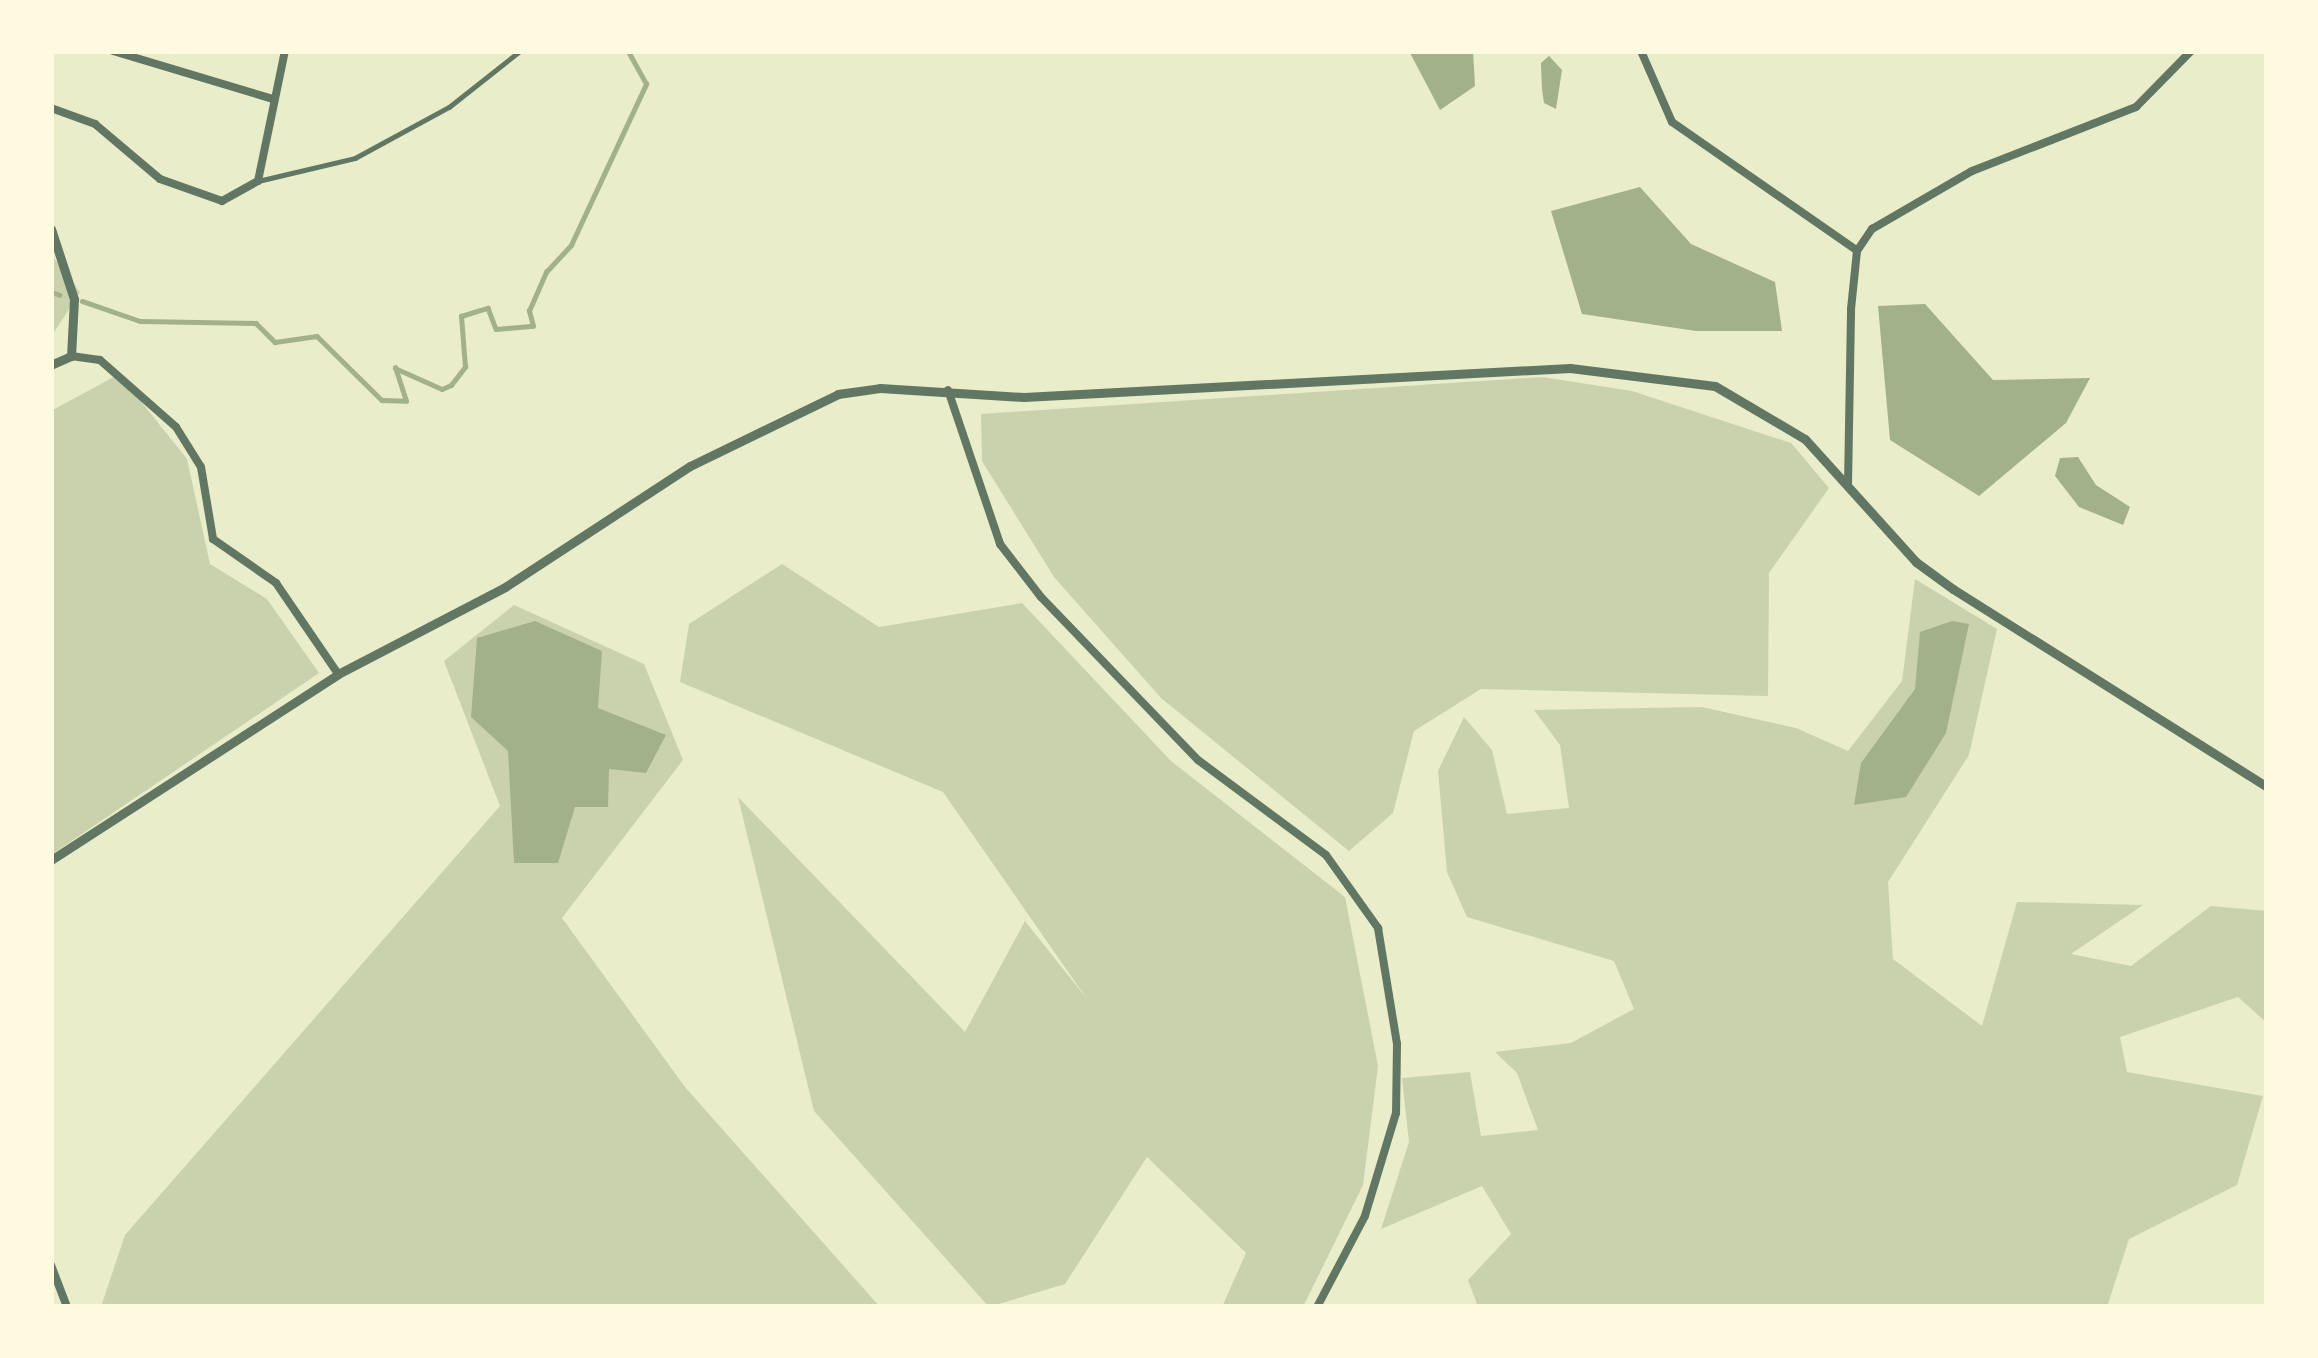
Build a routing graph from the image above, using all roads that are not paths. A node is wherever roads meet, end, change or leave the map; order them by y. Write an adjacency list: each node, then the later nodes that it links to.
1 (113, 51): 6 (street)
2 (285, 51): 6 (street)
3 (520, 51): 8 (lane)
4 (1641, 51): 10 (street)
5 (2191, 51): 10 (street)
6 (270, 98): 8 (street)
7 (51, 108): 8 (street)
8 (258, 181)
9 (51, 229): 11 (street)
10 (1857, 250): 14 (street)
11 (71, 356): 12 (street); 15 (street)
12 (51, 365)
13 (948, 390): 14 (street); 15 (street); 20 (street)
14 (1848, 485): 16 (street)
15 (338, 674): 17 (street)
16 (2267, 787)
17 (51, 860)
18 (51, 1265): 19 (street)
19 (67, 1307)
20 (1317, 1307)

